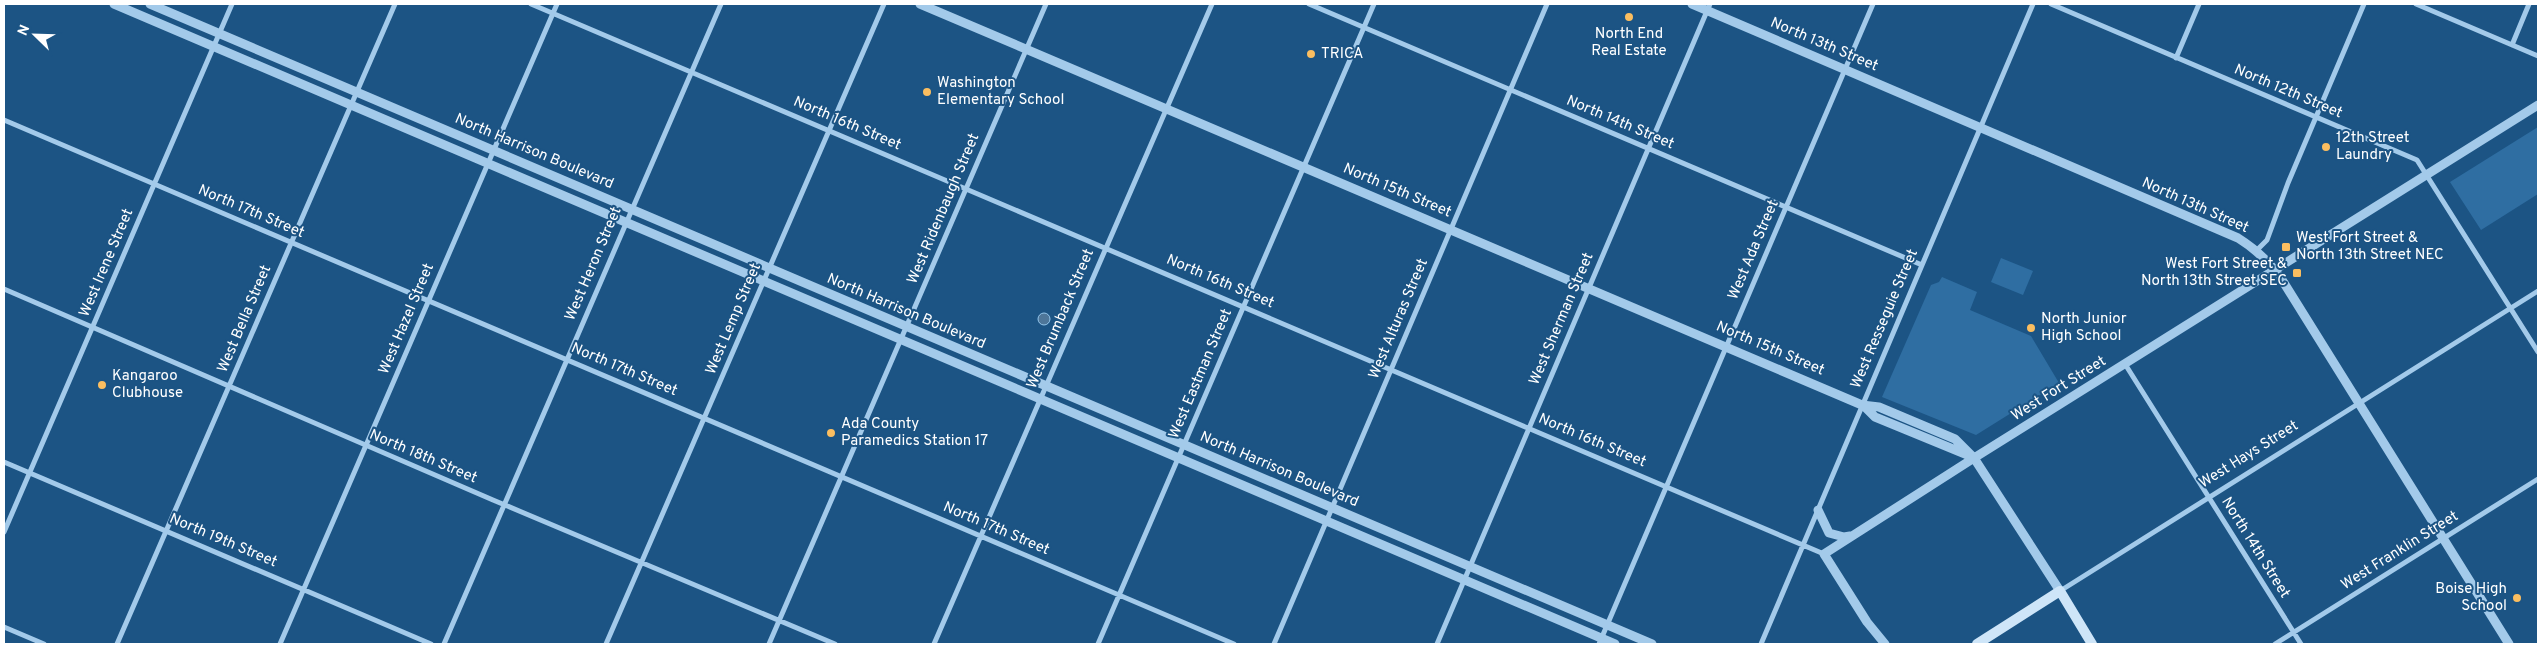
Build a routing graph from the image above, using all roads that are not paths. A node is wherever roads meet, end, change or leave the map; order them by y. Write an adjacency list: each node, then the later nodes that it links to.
1 (114, 4): 28 (street, North Harrison Boulevard)
2 (150, 4): 26 (street, North Harrison Boulevard)
3 (232, 4): 26 (street, West Irene Street)
4 (395, 4): 35 (street, West Bella Street)
5 (531, 4): 24 (street, North 16th Street)
6 (557, 4): 24 (street, West Hazel Street)
7 (721, 4): 33 (street, West Heron Street)
8 (884, 4): 42 (street, West Lemp Street)
9 (920, 4): 29 (street, North 15th Street)
10 (1046, 4): 29 (street, West Ridenbaugh Street)
11 (1212, 4): 38 (street, West Brumback Street)
12 (1309, 4): 25 (street, North 14th Street)
13 (1374, 4): 25 (street, West Eastman Street)
14 (1547, 4): 34 (street, West Alturas Street)
15 (1692, 4): 23 (street, North 13th Street)
16 (1873, 4): 32 (street, West Ada Street)
17 (2033, 4): 41 (street, West Resseguie Street)
18 (2051, 4): 31 (street, North 12th Street)
19 (2199, 4): 31 (street)
20 (2364, 4): 39 (street)
21 (2416, 4): 27 (street)
22 (2530, 4): 27 (street)
23 (1709, 7): 32 (street, North 13th Street); 44 (street, West Sherman Street)
24 (553, 13): 33 (street, North 16th Street); 43 (street, West Hazel Street)
25 (1364, 27): 34 (street, North 14th Street); 46 (street, West Eastman Street)
26 (220, 33): 28 (street, West Irene Street); 35 (street, North Harrison Boulevard)
27 (2512, 45): 30 (street)
28 (214, 46): 36 (street, North Harrison Boulevard); 48 (street, West Irene Street)
29 (1027, 49): 38 (street, North 15th Street); 49 (street, West Ridenbaugh Street)
30 (2538, 56)
31 (2176, 58): 39 (street, North 12th Street)
32 (1845, 69): 41 (street, North 13th Street); 50 (street, West Ada Street)
33 (691, 72): 42 (street, North 16th Street); 51 (street, West Heron Street)
34 (1510, 90): 44 (street, North 14th Street); 53 (street, West Alturas Street)
35 (357, 91): 36 (street, West Bella Street); 43 (street, North Harrison Boulevard)
36 (351, 104): 45 (street, North Harrison Boulevard); 54 (street, West Bella Street)
37 (2538, 105): 47 (street, West Fort Street)
38 (1166, 109): 46 (street, North 15th Street); 55 (street, West Brumback Street)
39 (2316, 118): 47 (street, North 12th Street); 56 (street)
40 (4, 120): 48 (street, North 17th Street)
41 (1980, 128): 56 (street, North 13th Street); 57 (street, West Resseguie Street)
42 (829, 131): 49 (street, North 16th Street); 58 (street, West Lemp Street)
43 (494, 149): 45 (street, West Hazel Street); 51 (street, North Harrison Boulevard)
44 (1648, 149): 50 (street, North 14th Street); 62 (street, West Sherman Street)
45 (488, 163): 52 (street, North Harrison Boulevard); 64 (street, West Hazel Street)
46 (1304, 167): 53 (street, North 15th Street); 65 (street, West Eastman Street)
47 (2427, 173): 59 (street, West Fort Street); 66 (street, North 12th Street)
48 (154, 184): 54 (street, North 17th Street); 67 (street, West Irene Street)
49 (966, 189): 55 (street, North 16th Street); 68 (street, West Ridenbaugh Street)
50 (1786, 207): 57 (street, North 14th Street); 70 (street, West Ada Street)
51 (632, 209): 52 (street, West Heron Street); 58 (street, North Harrison Boulevard)
52 (626, 222): 60 (street, North Harrison Boulevard); 72 (street, West Heron Street)
53 (1451, 230): 62 (street, North 15th Street); 74 (street, West Alturas Street)
54 (291, 243): 64 (street, North 17th Street); 75 (street, West Bella Street)
55 (1105, 249): 65 (street, North 16th Street); 76 (street, West Brumback Street)
56 (2257, 250): 59 (street, North 13th Street)
57 (1922, 265): 79 (street, West Resseguie Street)
58 (770, 268): 60 (street, West Lemp Street); 68 (street, North Harrison Boulevard)
59 (2275, 270): 73 (street, West Fort Street); 78 (street, North 13th Street)
60 (764, 282): 69 (street, North Harrison Boulevard); 80 (street, West Lemp Street)
61 (4, 289): 67 (street, North 18th Street)
62 (1588, 289): 70 (street, North 15th Street); 81 (street, West Sherman Street)
63 (2538, 291): 66 (street, West Hays Street)
64 (428, 302): 72 (street, North 17th Street); 83 (street, West Hazel Street)
65 (1243, 308): 74 (street, North 16th Street); 82 (street, West Eastman Street)
66 (2511, 308): 71 (street, North 12th Street); 78 (street, West Hays Street)
67 (93, 327): 75 (street, North 18th Street); 87 (street, West Irene Street)
68 (907, 327): 69 (street, West Ridenbaugh Street); 76 (street, North Harrison Boulevard)
69 (901, 339): 77 (street, North Harrison Boulevard); 88 (street, West Ridenbaugh Street)
70 (1726, 347): 79 (street, North 15th Street); 90 (street, West Ada Street)
71 (2538, 352)
72 (567, 359): 80 (street, North 17th Street); 92 (street, West Heron Street)
73 (2124, 364): 84 (street, West Fort Street); 91 (street, North 14th Street)
74 (1391, 370): 81 (street, North 16th Street); 93 (street, West Alturas Street)
75 (229, 386): 83 (street, North 18th Street); 96 (street, West Bella Street)
76 (1046, 386): 77 (street, West Brumback Street); 82 (street, North Harrison Boulevard)
77 (1040, 400): 85 (street, North Harrison Boulevard); 99 (street, West Brumback Street)
78 (2358, 404): 91 (street, West Hays Street); 100 (street, North 13th Street)
79 (1862, 405): 84 (street, North 15th Street); 94 (street, West Resseguie Street)
80 (705, 419): 88 (street, North 17th Street); 103 (street, West Lemp Street)
81 (1529, 429): 90 (street, North 16th Street); 104 (street, West Sherman Street)
82 (1184, 445): 85 (street, West Eastman Street); 93 (street, North Harrison Boulevard)
83 (366, 446): 92 (street, North 18th Street); 106 (street, West Hazel Street)
84 (1974, 458): 98 (street, West Fort Street); 107 (street)
85 (1178, 459): 95 (street, North Harrison Boulevard); 108 (street, West Eastman Street)
86 (4, 462): 87 (street, North 19th Street)
87 (29, 473): 96 (street, North 19th Street); 97 (street, West Irene Street)
88 (842, 477): 99 (street, North 17th Street); 109 (street, West Ridenbaugh Street)
89 (2538, 479): 100 (street, West Franklin Street)
90 (1666, 488): 101 (street, North 16th Street); 111 (street, West Ada Street)
91 (2209, 498): 107 (street, West Hays Street); 113 (street, North 14th Street)
92 (504, 505): 103 (street, North 18th Street); 119 (street, West Heron Street)
93 (1333, 508): 95 (street, West Alturas Street); 104 (street, North Harrison Boulevard)
94 (1818, 510): 98 (street); 101 (street, West Resseguie Street)
95 (1327, 521): 105 (street, North Harrison Boulevard); 126 (street, West Alturas Street)
96 (167, 530): 106 (street, North 19th Street); 116 (street, West Bella Street)
97 (4, 532)
98 (1853, 535): 102 (street, West Fort Street)
99 (981, 536): 108 (street, North 17th Street); 123 (street, West Brumback Street)
100 (2443, 538): 113 (street, West Franklin Street); 137 (street, North 13th Street)
101 (1802, 546): 102 (street, North 16th Street); 130 (street, West Resseguie Street)
102 (1824, 554): 110 (street)
103 (643, 562): 109 (street, North 18th Street); 120 (street, West Lemp Street)
104 (1470, 566): 105 (street, West Sherman Street); 111 (street, North Harrison Boulevard)
105 (1464, 580): 114 (street, North Harrison Boulevard); 127 (street, West Sherman Street)
106 (304, 589): 117 (street, West Hazel Street); 118 (street, North 19th Street)
107 (2060, 591): 133 (main road, West Hays Street); 134 (main road)
108 (1119, 595): 124 (street, West Eastman Street); 125 (street, North 17th Street)
109 (780, 620): 121 (street, West Ridenbaugh Street); 122 (street, North 18th Street)
110 (1867, 622): 131 (street); 132 (street)
111 (1608, 625): 114 (street, West Ada Street); 129 (street, North Harrison Boulevard)
112 (4, 627): 115 (street)
113 (2293, 632): 135 (street, West Franklin Street); 136 (street, North 14th Street)
114 (1601, 641): 128 (street, North Harrison Boulevard)
115 (44, 644)
116 (118, 644)
117 (280, 644)
118 (431, 644)
119 (444, 644)
120 (606, 644)
121 (770, 644)
122 (835, 644)
123 (934, 644)
124 (1098, 644)
125 (1234, 644)
126 (1274, 644)
127 (1437, 644)
128 (1615, 644)
129 (1652, 644)
130 (1761, 644)
131 (1877, 644)
132 (1885, 644)
133 (1977, 644)
134 (2092, 644)
135 (2275, 644)
136 (2301, 644)
137 (2509, 644)

